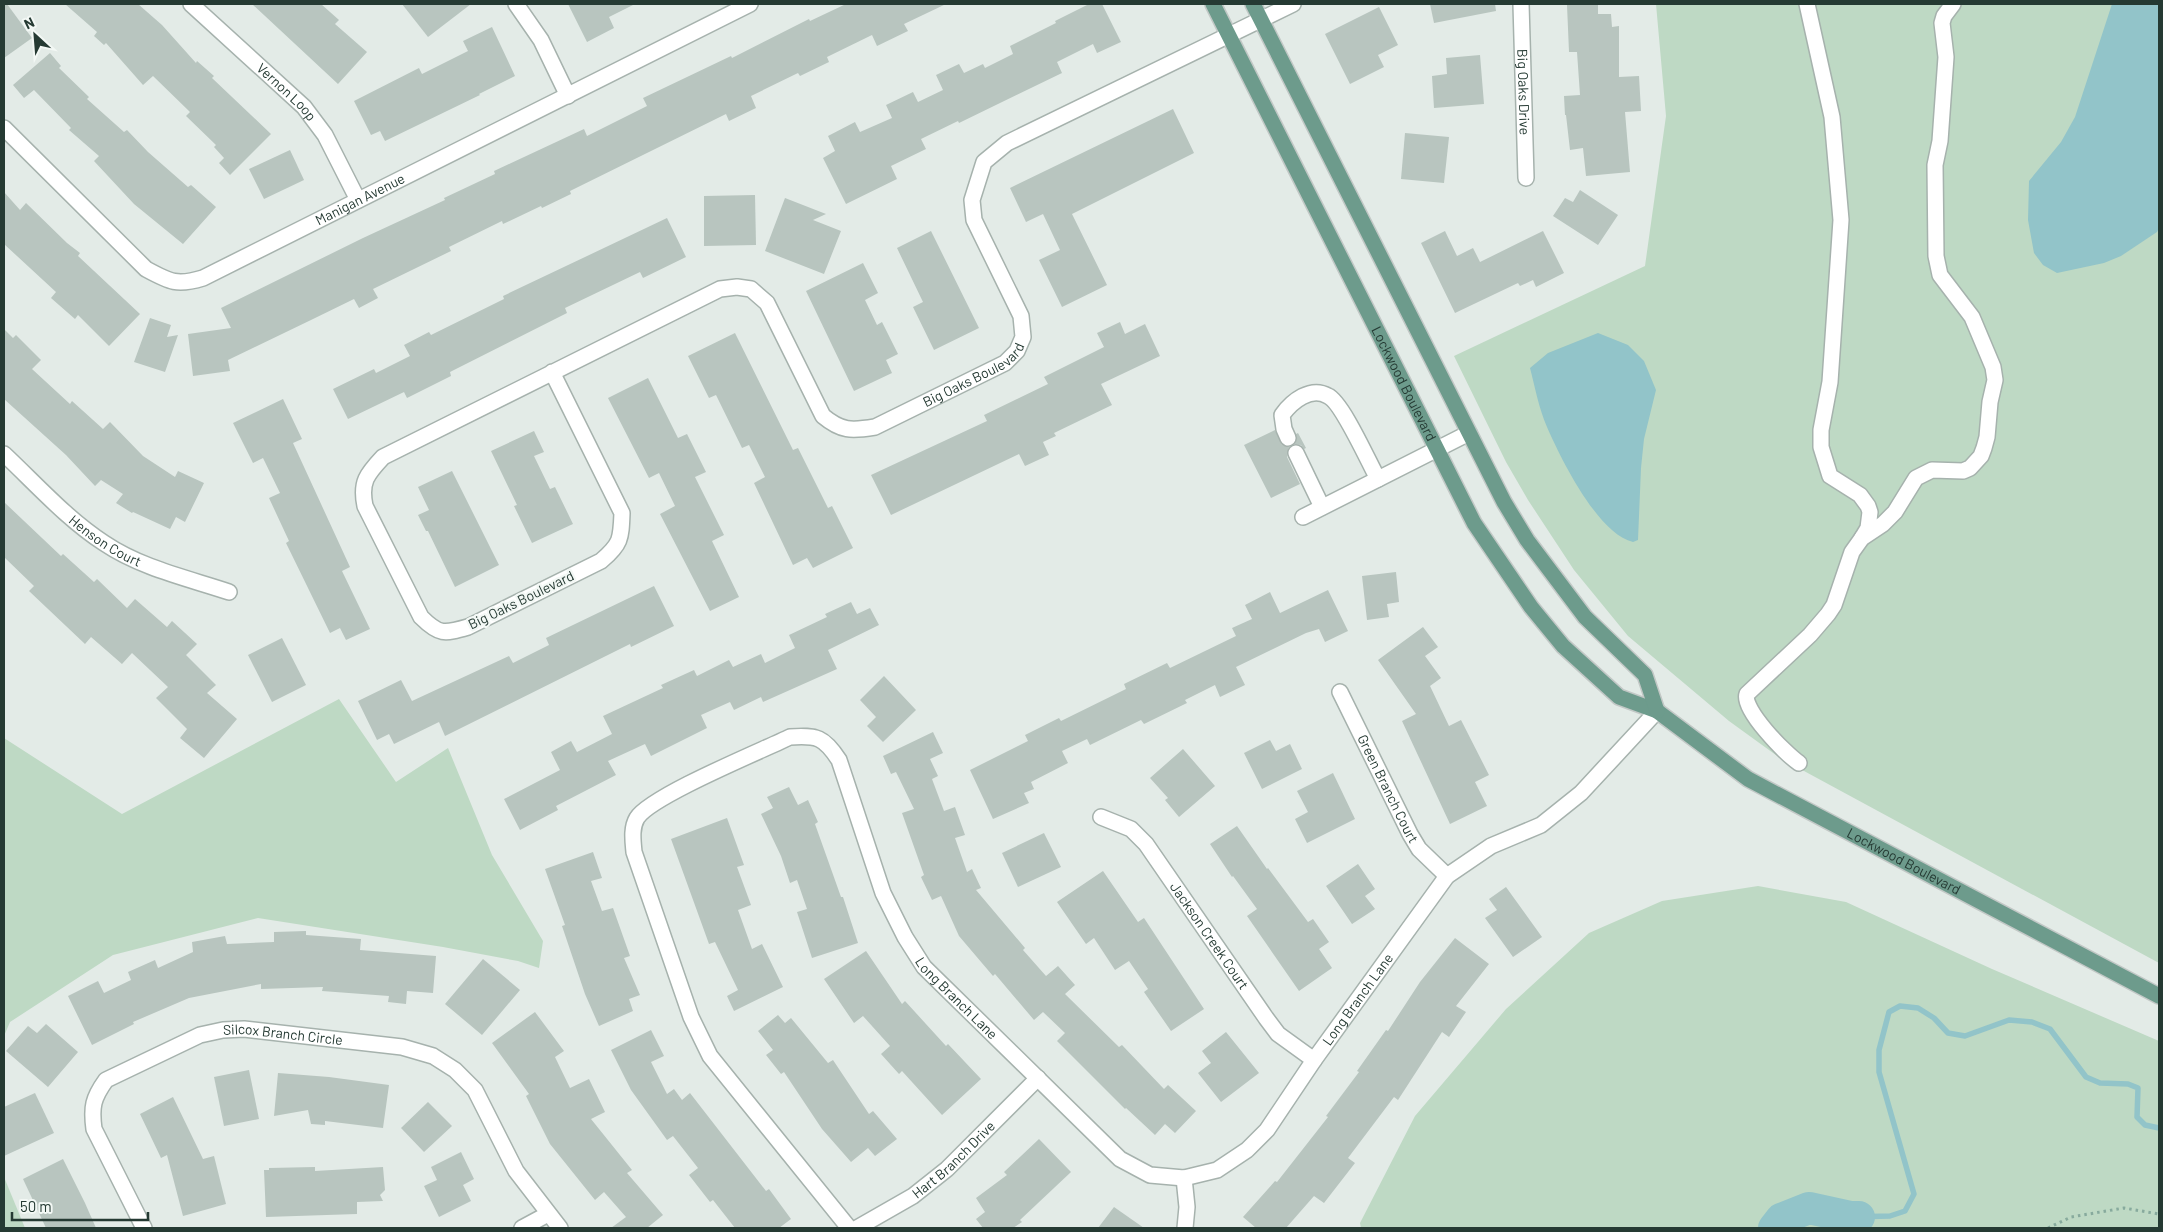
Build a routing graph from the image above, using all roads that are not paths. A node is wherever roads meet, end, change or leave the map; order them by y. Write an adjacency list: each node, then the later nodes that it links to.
1 (191, 4): 15 (street, Vernon Loop)
2 (516, 4): 12 (street)
3 (750, 4): 12 (street, Manigan Avenue)
4 (1213, 4): 11 (main road, Lockwood Boulevard)
5 (1254, 4): 10 (main road)
6 (1293, 4): 10 (street)
7 (1521, 4): 14 (street, Big Oaks Drive)
8 (1807, 4): 25 (street)
9 (1953, 4): 25 (street)
10 (1261, 20): 11 (street, Big Oaks Boulevard); 17 (main road)
11 (1229, 36): 16 (street, Big Oaks Boulevard); 19 (main road, Lockwood Boulevard)
12 (568, 96): 15 (street, Manigan Avenue)
13 (4, 128): 15 (street, Manigan Avenue)
14 (1526, 178)
15 (358, 200)
16 (552, 372): 16 (street, Big Oaks Boulevard)
17 (1469, 433): 19 (street); 28 (main road)
18 (1288, 438): 22 (street)
19 (1437, 448): 22 (street); 28 (main road, Lockwood Boulevard)
20 (1296, 453): 23 (street)
21 (4, 454): 26 (street, Henson Court)
22 (1378, 479): 23 (street)
23 (1322, 507): 24 (street)
24 (1303, 517)
25 (1862, 538): 29 (street)
26 (229, 592)
27 (1340, 692): 31 (street, Green Branch Court)
28 (1657, 711): 31 (street, Long Branch Lane); 32 (main road, Lockwood Boulevard)
29 (1799, 763)
30 (1101, 816): 33 (street, Jackson Creek Court)
31 (1447, 876): 33 (street, Long Branch Lane)
32 (2159, 996)
33 (1314, 1060): 35 (street, Long Branch Lane)
34 (1038, 1078): 35 (street, Long Branch Lane); 40 (street, Long Branch Lane); 41 (street, Hart Branch Drive)
35 (1184, 1178): 42 (street)
36 (548, 1214): 37 (street, Silcox Branch Circle); 38 (street); 39 (street, Silcox Branch Circle)
37 (144, 1228)
38 (522, 1228)
39 (560, 1228)
40 (849, 1228)
41 (857, 1228)
42 (1185, 1228)

